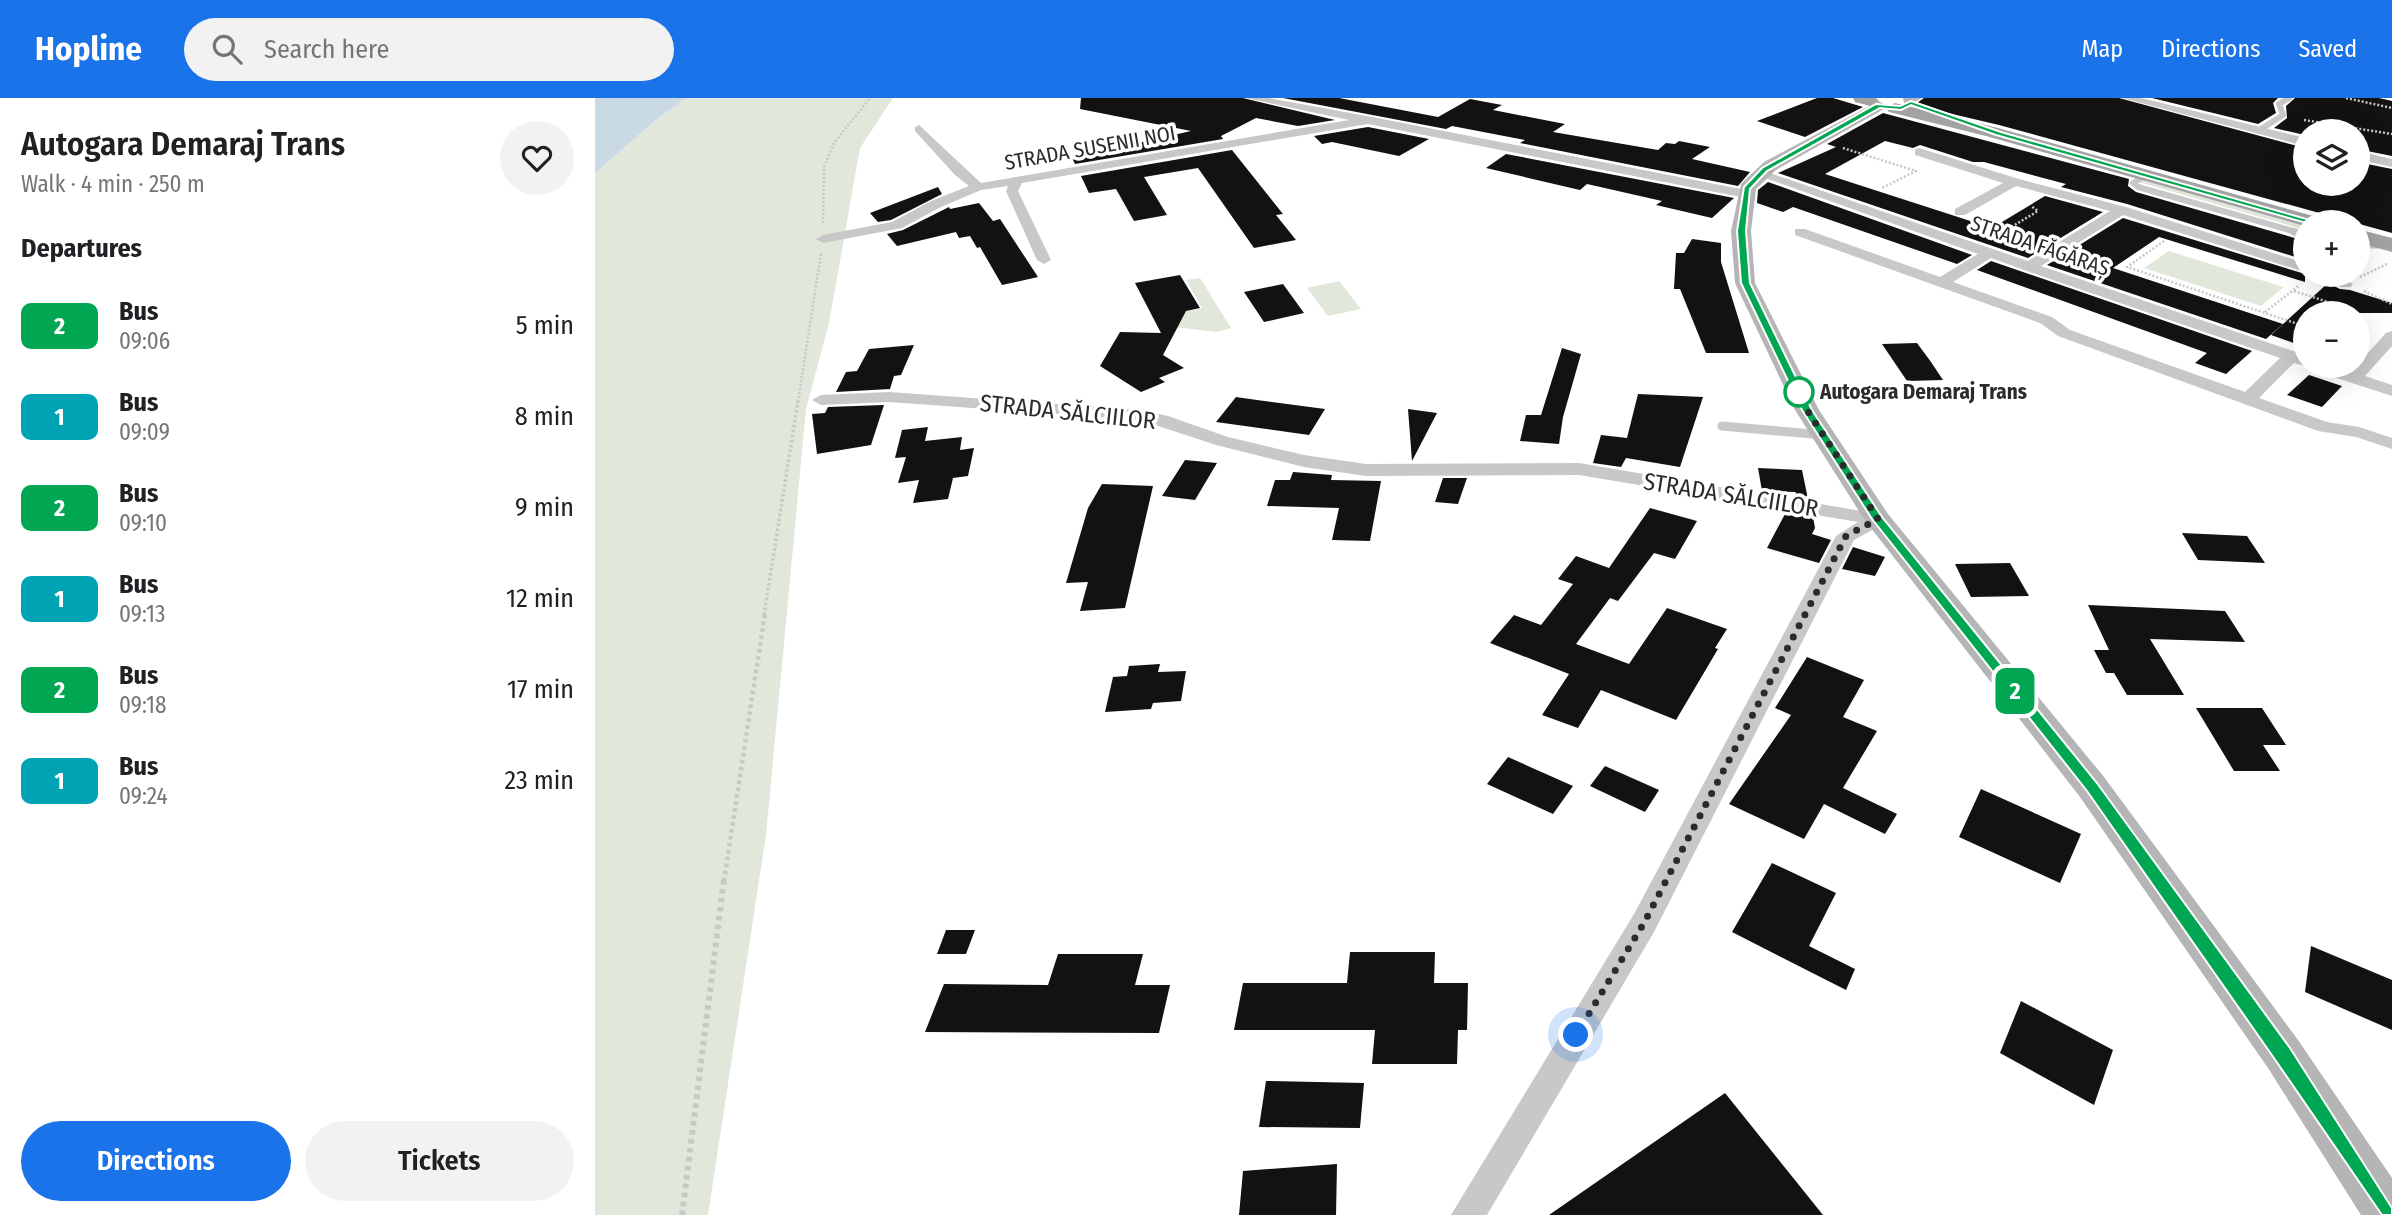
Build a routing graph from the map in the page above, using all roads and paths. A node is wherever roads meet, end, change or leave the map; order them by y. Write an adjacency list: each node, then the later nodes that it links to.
1 (870, 98): 31 (path)
2 (1252, 98): 8 (street, STRADA SUSENII NOI)
3 (2128, 98): 11 (street)
4 (2289, 98): 11 (lane)
5 (2346, 98): 7 (path)
6 (1891, 101): 18 (main road); 20 (main road)
7 (2392, 108)
8 (1372, 120): 19 (street, STRADA SUSENII NOI); 20 (street, STRADA SUSENII NOI)
9 (919, 129): 22 (street)
10 (2370, 130): 12 (path)
11 (2258, 131): 13 (street)
12 (2392, 134)
13 (2293, 139)
14 (1839, 147): 23 (path)
15 (1919, 152): 21 (street)
16 (2370, 158): 17 (street)
17 (2392, 163)
18 (2146, 175): 26 (main road); 29 (lane)
19 (1017, 180): 22 (street, STRADA SUSENII NOI); 36 (street)
20 (1753, 184): 35 (street, STRADA FĂGĂRAȘ); 58 (main road)
21 (2009, 184): 24 (street); 25 (street); 27 (path)
22 (978, 187): 31 (street, STRADA SUSENII NOI)
23 (1882, 188)
24 (2121, 210): 28 (street); 38 (street)
25 (1960, 212)
26 (2293, 216)
27 (2008, 229)
28 (2184, 231): 39 (street); 47 (path)
29 (2293, 231)
30 (1800, 232): 41 (street)
31 (823, 239): 61 (path)
32 (2370, 239): 34 (main road)
33 (2370, 245): 34 (lane)
34 (2392, 245)
35 (1989, 253): 38 (street, STRADA FĂGĂRAȘ); 41 (street)
36 (1044, 260)
37 (2392, 262): 40 (path)
38 (2029, 267): 50 (street, STRADA FĂGĂRAȘ)
39 (2293, 269)
40 (2370, 273)
41 (1941, 283): 55 (street)
42 (2297, 287): 44 (path)
43 (2353, 287): 46 (path)
44 (2294, 291): 45 (path); 47 (path)
45 (2325, 301)
46 (2392, 304)
47 (2265, 313): 48 (path)
48 (2293, 322)
49 (2392, 336): 51 (street)
50 (2293, 357)
51 (2370, 361)
52 (2293, 363): 55 (street)
53 (2355, 378): 54 (street)
54 (2392, 391)
55 (2248, 399): 59 (street)
56 (821, 400): 60 (street, STRADA SĂLCIILOR)
57 (1722, 426): 58 (lane)
58 (1824, 435): 60 (main road)
59 (2392, 444)
60 (1878, 519): 62 (street, STRADA SĂLCIILOR); 63 (main road)
61 (682, 1215)
62 (1468, 1215)
63 (2389, 1215)

